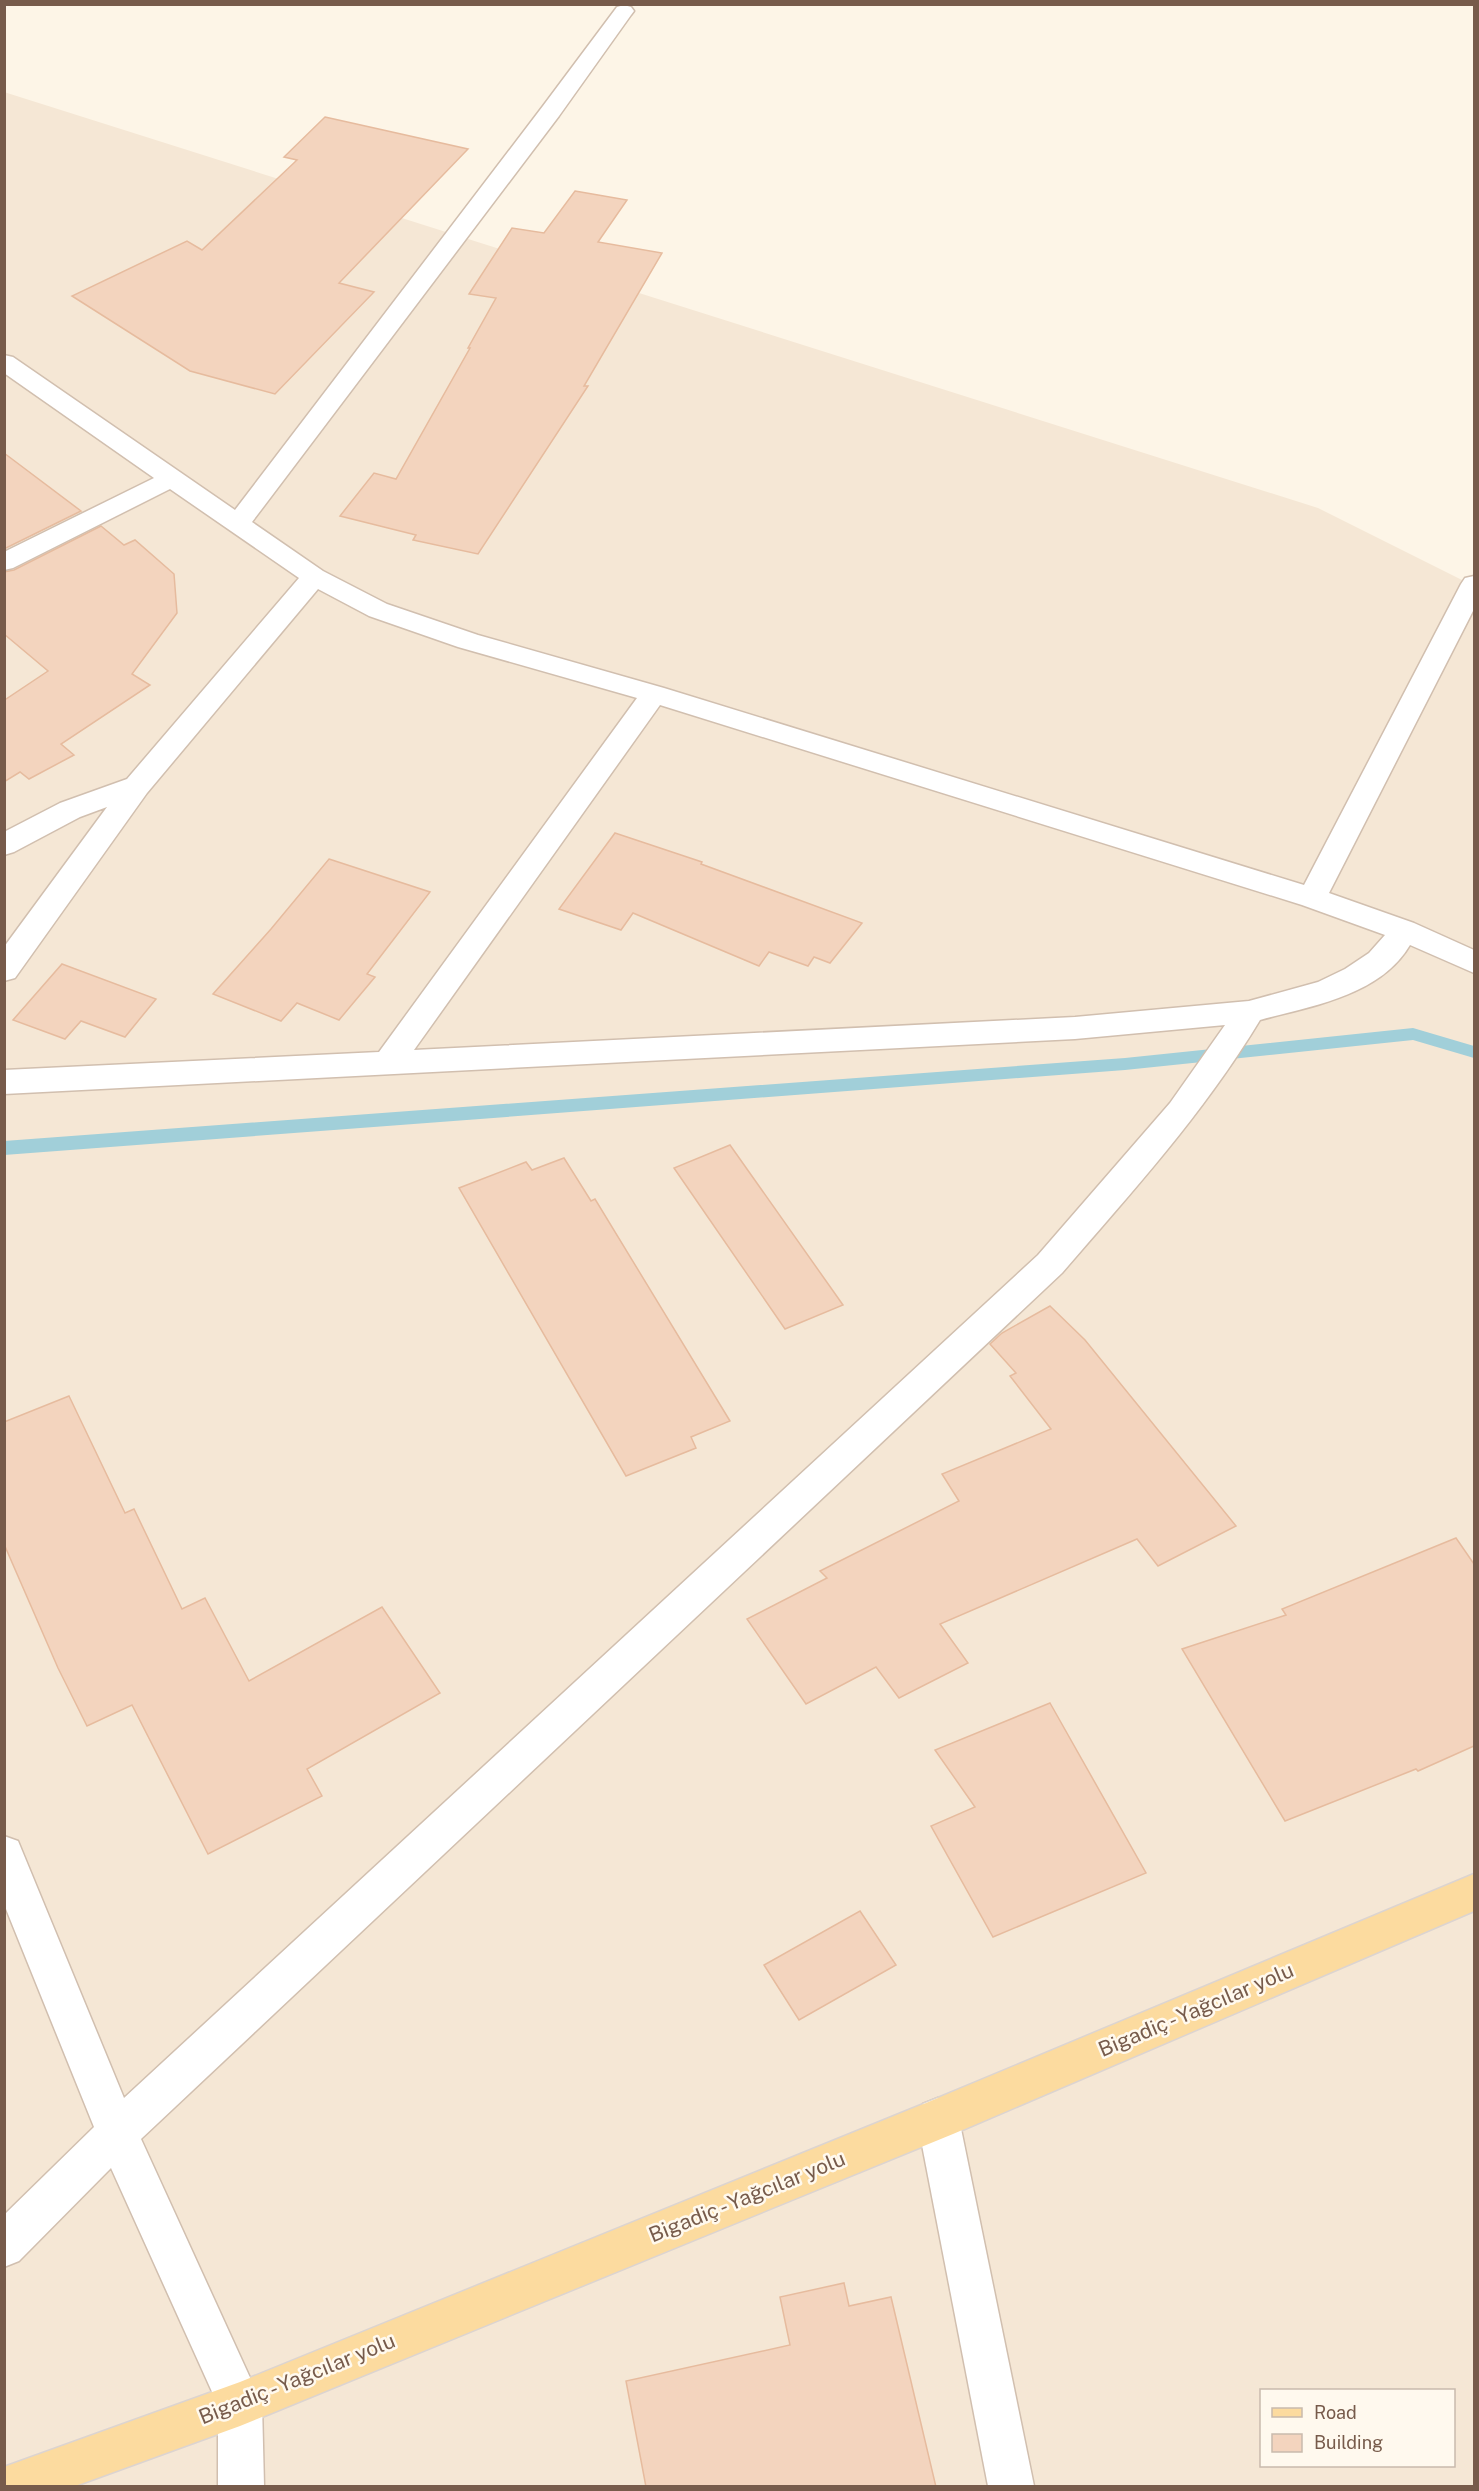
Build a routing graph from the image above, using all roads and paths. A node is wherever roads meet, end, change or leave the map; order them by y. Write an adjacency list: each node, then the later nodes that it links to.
1 (624, 11): 4 (street)
2 (4, 362): 3 (street)
3 (171, 479): 4 (street); 5 (street)
4 (237, 525): 6 (street)
5 (4, 562)
6 (314, 576): 8 (street); 9 (street)
7 (1474, 584): 11 (street)
8 (654, 694): 11 (street); 16 (street)
9 (137, 786): 10 (street); 14 (street)
10 (4, 845)
11 (1312, 898): 12 (street)
12 (1403, 930): 13 (street); 15 (street)
13 (1474, 962)
14 (4, 970)
15 (1242, 1024): 16 (street); 21 (street)
16 (388, 1063): 17 (street)
17 (4, 1082)
18 (4, 1854): 21 (street)
19 (1474, 1892): 20 (main road, Bigadiç - Yağcılar yolu)
20 (938, 2119): 23 (main road, Bigadiç - Yağcılar yolu); 26 (street)
21 (117, 2133): 22 (street); 23 (street)
22 (4, 2246)
23 (240, 2404): 24 (main road, Bigadiç - Yağcılar yolu); 25 (street)
24 (14, 2487)
25 (241, 2487)
26 (1011, 2487)

